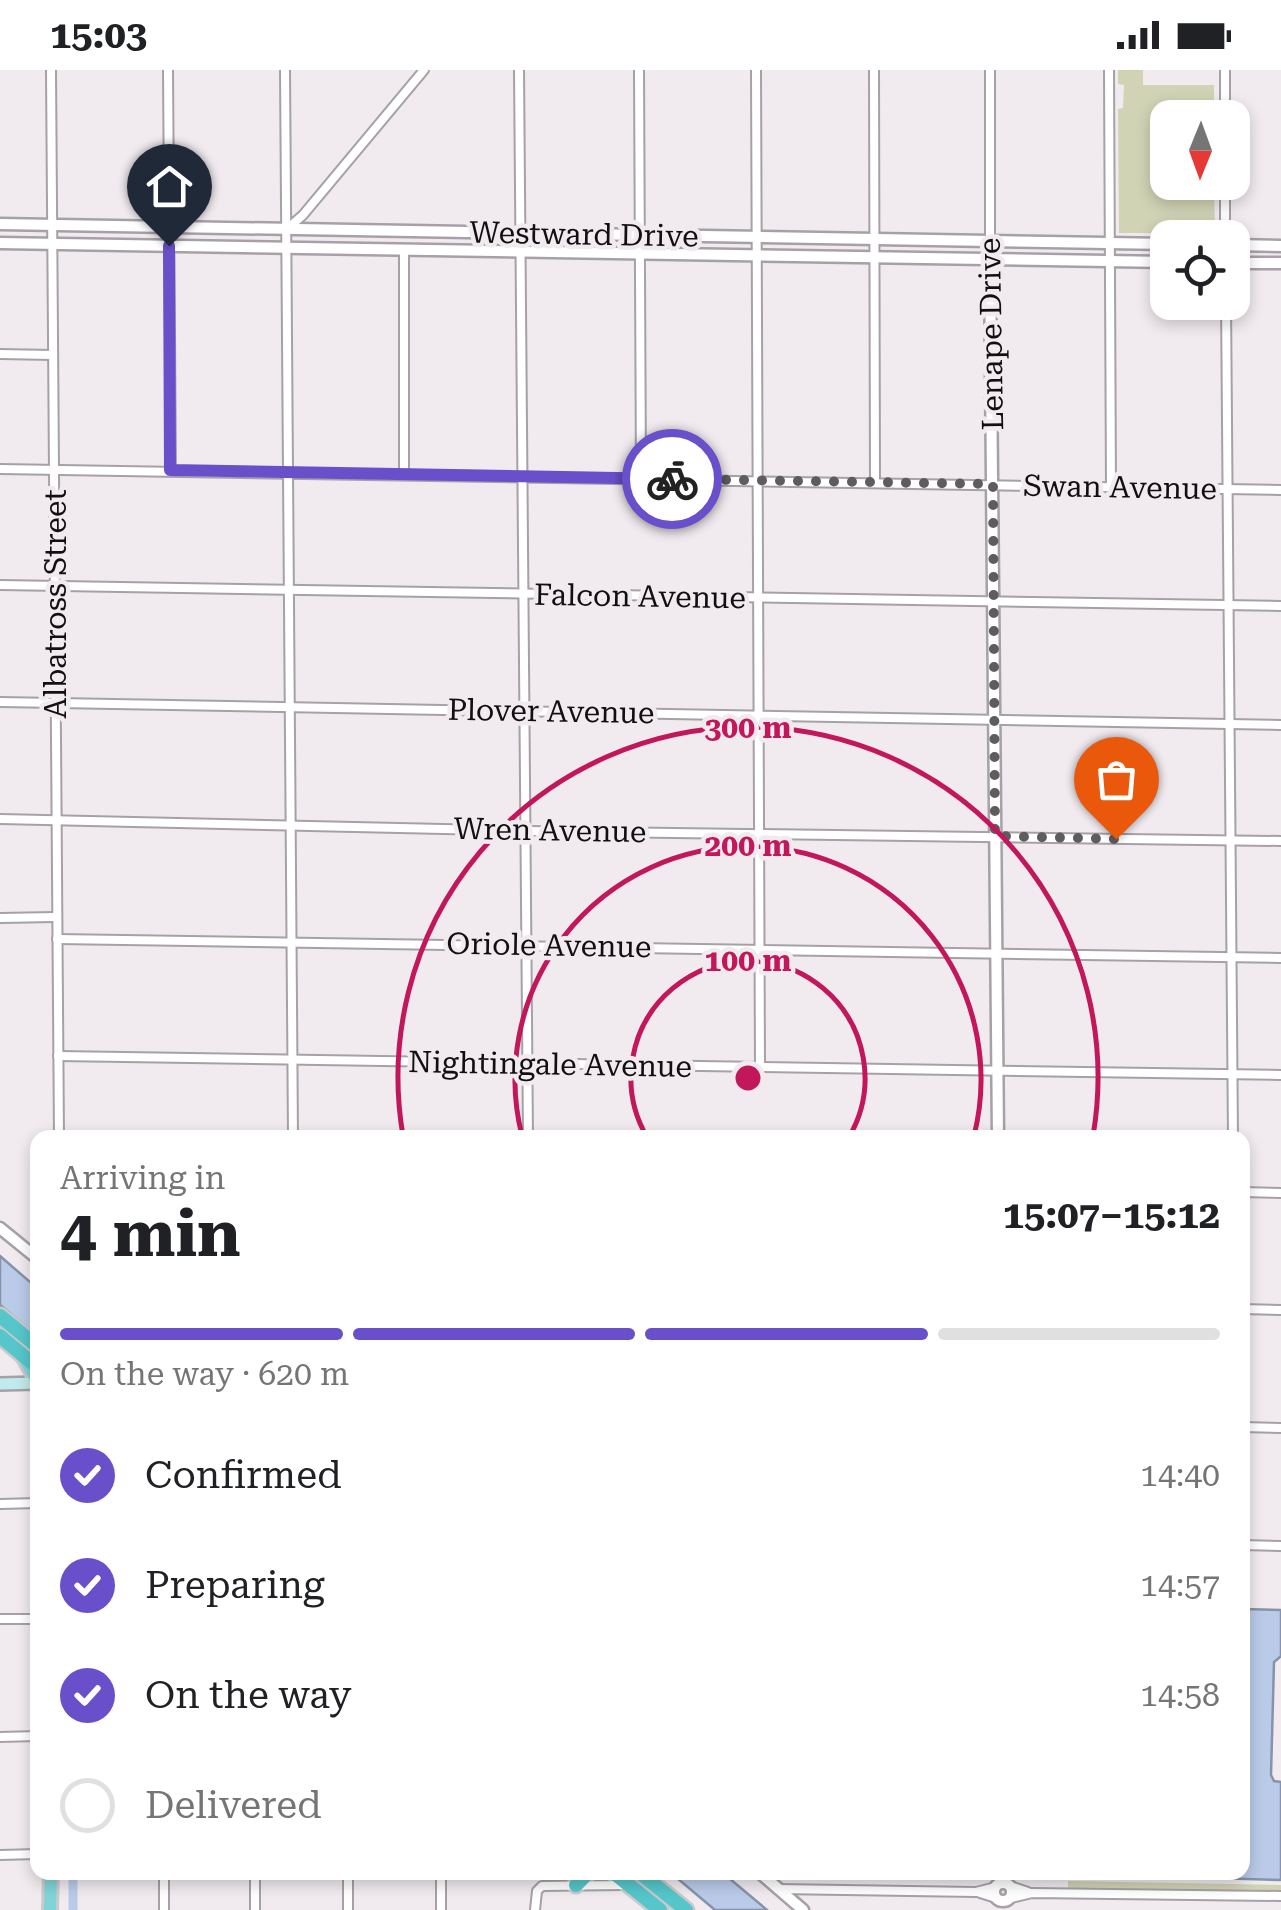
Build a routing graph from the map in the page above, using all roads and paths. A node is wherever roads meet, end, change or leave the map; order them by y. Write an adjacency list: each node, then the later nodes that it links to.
1 (51, 70): 14 (street, Albatross Street)
2 (168, 70): 15 (street)
3 (285, 70): 16 (street)
4 (424, 70): 16 (street)
5 (519, 70): 17 (street)
6 (639, 70): 18 (street)
7 (756, 70): 19 (street)
8 (874, 70): 20 (street)
9 (990, 70): 21 (street, Lenape Drive)
10 (1109, 70): 23 (street)
11 (1225, 70): 12 (street)
12 (1225, 100)
13 (0, 224): 14 (street, Westward Drive)
14 (52, 226): 15 (street, Westward Drive); 24 (street, Albatross Street)
15 (169, 227): 16 (street, Westward Drive); 26 (street)
16 (286, 230): 17 (street, Westward Drive); 29 (street)
17 (521, 233): 18 (street, Westward Drive); 31 (street)
18 (639, 235): 19 (street, Westward Drive); 32 (street)
19 (757, 238): 20 (street, Westward Drive); 33 (street)
20 (875, 239): 21 (street, Westward Drive); 34 (street)
21 (990, 241): 23 (street, Westward Drive); 35 (street, Lenape Drive)
22 (0, 243): 24 (street, Westward Drive)
23 (1108, 243): 25 (street, Westward Drive); 36 (street)
24 (53, 244): 26 (street, Westward Drive); 42 (street, Albatross Street)
25 (1150, 244)
26 (169, 246): 29 (street, Westward Drive); 45 (street)
27 (1250, 246): 28 (street)
28 (1281, 246)
29 (286, 247): 30 (street, Westward Drive); 46 (street)
30 (404, 250): 31 (street, Westward Drive); 47 (street)
31 (522, 252): 32 (street, Westward Drive); 48 (street)
32 (639, 254): 33 (street, Westward Drive); 49 (street)
33 (757, 256): 34 (street, Westward Drive); 50 (street)
34 (874, 258): 35 (street, Westward Drive); 51 (street)
35 (990, 259): 36 (street, Westward Drive); 52 (street, Lenape Drive)
36 (1108, 261): 37 (street, Westward Drive); 53 (street)
37 (1150, 262)
38 (1250, 263): 39 (street)
39 (1281, 264)
40 (1226, 320): 54 (street)
41 (0, 354): 42 (street)
42 (54, 356): 44 (street, Albatross Street)
43 (0, 469): 44 (street, Swan Avenue)
44 (54, 470): 45 (street, Swan Avenue); 57 (street, Albatross Street)
45 (170, 470): 46 (street, Swan Avenue)
46 (288, 472): 47 (street, Swan Avenue); 58 (street)
47 (404, 475): 48 (street, Swan Avenue)
48 (522, 478): 49 (street, Swan Avenue); 59 (street)
49 (641, 478): 50 (street, Swan Avenue)
50 (758, 481): 51 (street, Swan Avenue); 60 (street)
51 (875, 482): 52 (street, Swan Avenue)
52 (993, 484): 53 (street, Swan Avenue); 61 (street, Lenape Drive)
53 (1112, 487): 54 (street, Swan Avenue)
54 (1230, 490): 55 (street, Swan Avenue); 62 (street)
55 (1281, 490)
56 (0, 584): 57 (street, Falcon Avenue)
57 (53, 585): 58 (street, Falcon Avenue); 65 (street, Albatross Street)
58 (289, 590): 59 (street, Falcon Avenue); 66 (street)
59 (523, 593): 60 (street, Falcon Avenue); 67 (street)
60 (759, 598): 61 (street, Falcon Avenue); 68 (street)
61 (994, 602): 62 (street, Falcon Avenue); 69 (street, Lenape Drive)
62 (1228, 606): 63 (street, Falcon Avenue); 70 (street)
63 (1281, 606)
64 (0, 702): 65 (street, Plover Avenue)
65 (56, 703): 66 (street, Plover Avenue); 73 (street, Albatross Street)
66 (290, 705): 67 (street, Plover Avenue); 74 (street)
67 (524, 710): 68 (street, Plover Avenue); 75 (street)
68 (760, 716): 69 (street, Plover Avenue); 76 (street)
69 (995, 720): 70 (street, Plover Avenue); 77 (street, Lenape Drive)
70 (1230, 725): 71 (street, Plover Avenue); 78 (street)
71 (1281, 726)
72 (0, 819): 73 (street, Wren Avenue)
73 (56, 819): 74 (street, Wren Avenue); 80 (street, Albatross Street)
74 (290, 823): 75 (street, Wren Avenue); 83 (street)
75 (528, 831): 76 (street, Wren Avenue); 84 (street)
76 (762, 832): 77 (street, Wren Avenue); 85 (street)
77 (995, 836): 78 (street, Wren Avenue); 86 (street, Lenape Drive)
78 (1231, 841): 79 (street, Wren Avenue); 87 (street)
79 (1281, 842)
80 (56, 917): 81 (street); 82 (street, Albatross Street)
81 (0, 918)
82 (57, 939): 83 (street, Oriole Avenue); 89 (street, Albatross Street)
83 (291, 942): 84 (street, Oriole Avenue); 90 (street)
84 (526, 944): 85 (street, Oriole Avenue); 91 (street)
85 (761, 949): 86 (street, Oriole Avenue); 92 (street)
86 (996, 954): 87 (street, Oriole Avenue); 93 (street, Lenape Drive)
87 (1232, 957): 88 (street, Oriole Avenue); 94 (street)
88 (1281, 958)
89 (58, 1056): 90 (street, Nightingale Avenue); 96 (street, Albatross Street)
90 (293, 1060): 91 (street, Nightingale Avenue); 97 (street)
91 (526, 1063): 92 (street, Nightingale Avenue); 98 (street)
92 (760, 1067): 93 (street, Nightingale Avenue)
93 (997, 1071): 94 (street, Nightingale Avenue); 99 (street, Lenape Drive)
94 (1234, 1074): 95 (street, Nightingale Avenue); 100 (street)
95 (1281, 1075)
96 (59, 1130)
97 (293, 1130)
98 (528, 1130)
99 (998, 1130)
100 (1233, 1130)
101 (1250, 1192): 102 (street)
102 (1281, 1193)
103 (0, 1228): 104 (street)
104 (30, 1252)
105 (1250, 1310): 106 (street)
106 (1281, 1310)
107 (0, 1316): 109 (highway)
108 (0, 1336): 110 (highway)
109 (30, 1341)
110 (22, 1354): 111 (highway); 112 (main road)
111 (30, 1361)
112 (30, 1368)
113 (30, 1382): 114 (main road)
114 (0, 1384)
115 (1250, 1427): 116 (street)
116 (1281, 1428)
117 (30, 1503): 118 (street)
118 (0, 1504)
119 (1250, 1545): 120 (street)
120 (1281, 1546)
121 (0, 1619): 122 (street)
122 (30, 1619)
123 (30, 1736): 124 (street)
124 (0, 1737)
125 (0, 1854): 126 (street)
126 (30, 1854)
127 (51, 1880): 142 (main road)
128 (164, 1880): 143 (street)
129 (255, 1880): 144 (street)
130 (348, 1880): 145 (street)
131 (441, 1880): 146 (street)
132 (581, 1880): 136 (highway)
133 (622, 1880): 137 (highway)
134 (649, 1880): 139 (highway)
135 (768, 1880): 138 (street)
136 (576, 1885): 137 (street); 147 (street)
137 (628, 1885): 139 (highway); 148 (highway)
138 (778, 1889): 140 (street); 150 (street)
139 (665, 1893): 149 (highway)
140 (1003, 1896): 141 (street)
141 (1281, 1896)
142 (50, 1910)
143 (164, 1910)
144 (256, 1910)
145 (348, 1910)
146 (441, 1910)
147 (535, 1910)
148 (660, 1910)
149 (686, 1910)
150 (803, 1910)

